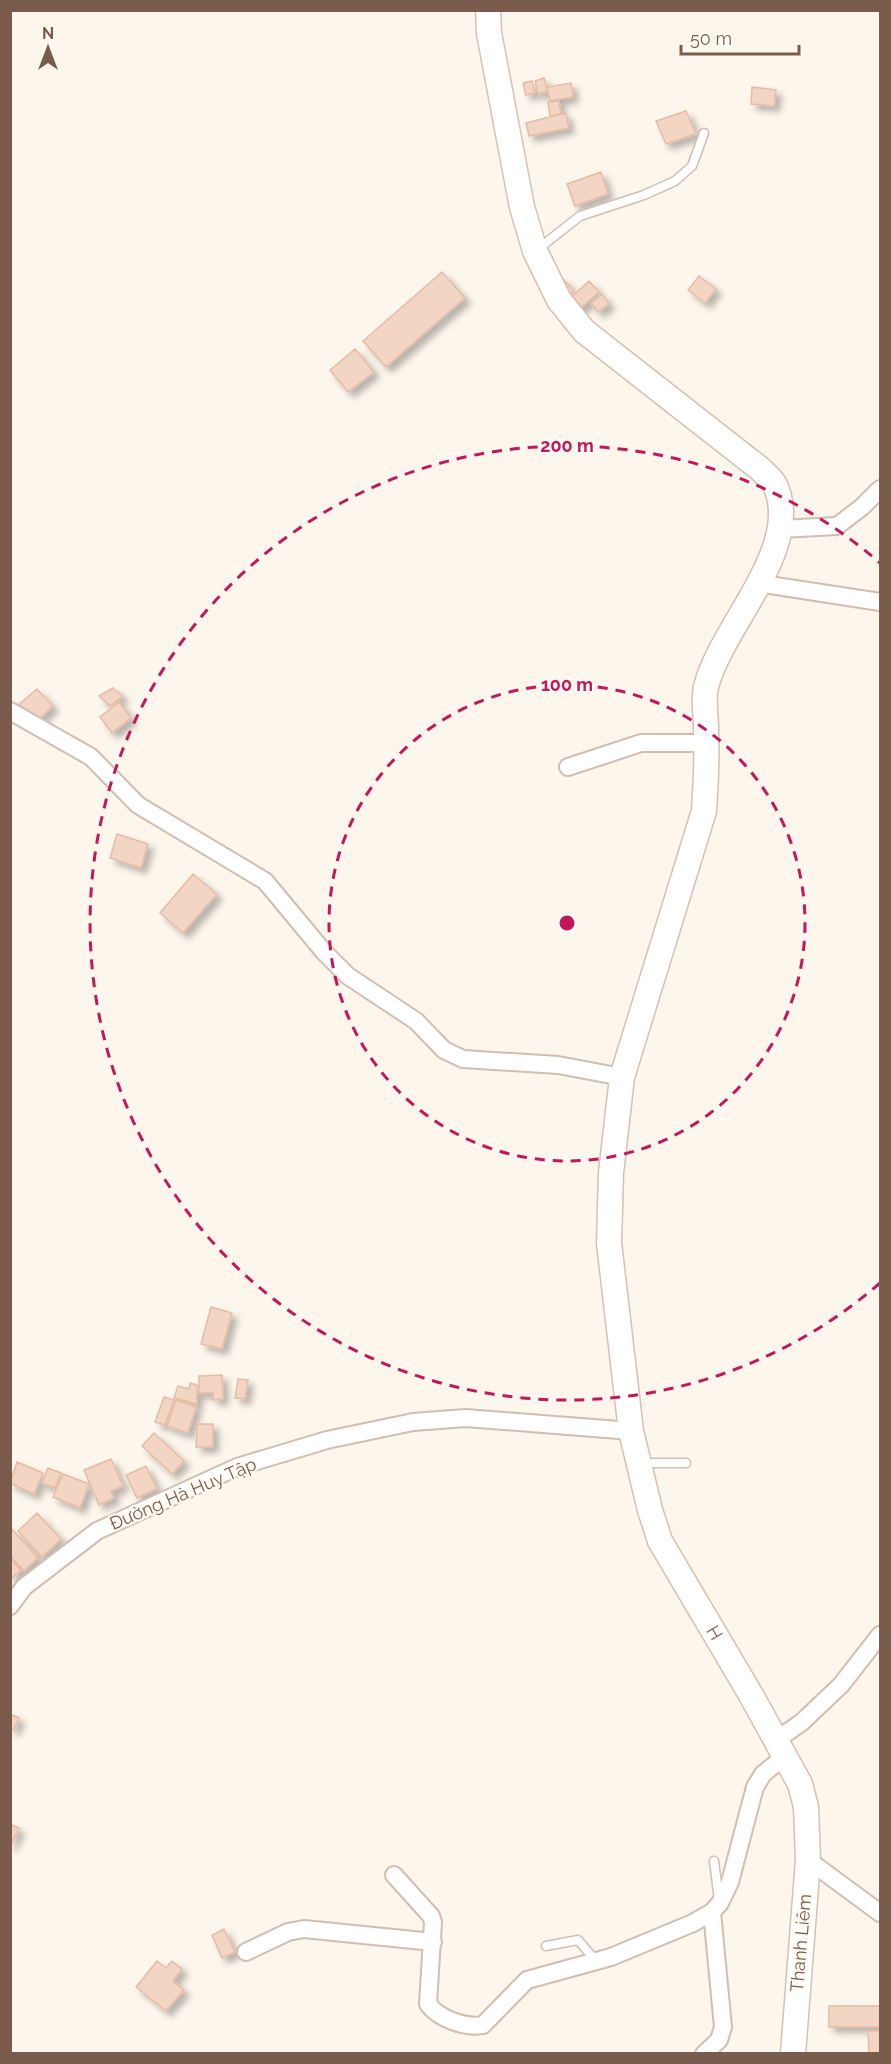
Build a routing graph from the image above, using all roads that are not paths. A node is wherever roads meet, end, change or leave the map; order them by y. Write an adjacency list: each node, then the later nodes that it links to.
1 (488, 10): 3 (street)
2 (704, 133): 3 (lane)
3 (536, 251): 5 (street)
4 (880, 489): 5 (street)
5 (781, 529): 6 (street, H)
6 (757, 583): 7 (street); 9 (street, H)
7 (880, 602)
8 (10, 711): 11 (street)
9 (706, 743): 10 (street); 11 (street, H)
10 (568, 767)
11 (622, 1077): 12 (street, H)
12 (631, 1431): 13 (street, H); 15 (street, Đường Hà Huy Tập)
13 (639, 1463): 14 (lane); 17 (street, H)
14 (686, 1463)
15 (10, 1606)
16 (880, 1635): 17 (street)
17 (780, 1749): 18 (street, H); 22 (street)
18 (808, 1832): 19 (street, Thanh Liêm)
19 (808, 1860): 23 (street); 29 (street, Thanh Liêm)
20 (714, 1861): 22 (lane)
21 (394, 1875): 24 (street)
22 (716, 1908): 27 (street); 28 (street)
23 (880, 1913)
24 (433, 1942): 26 (street); 27 (street)
25 (546, 1947): 27 (lane)
26 (246, 1952)
27 (596, 1961)
28 (704, 2054)
29 (792, 2054)

